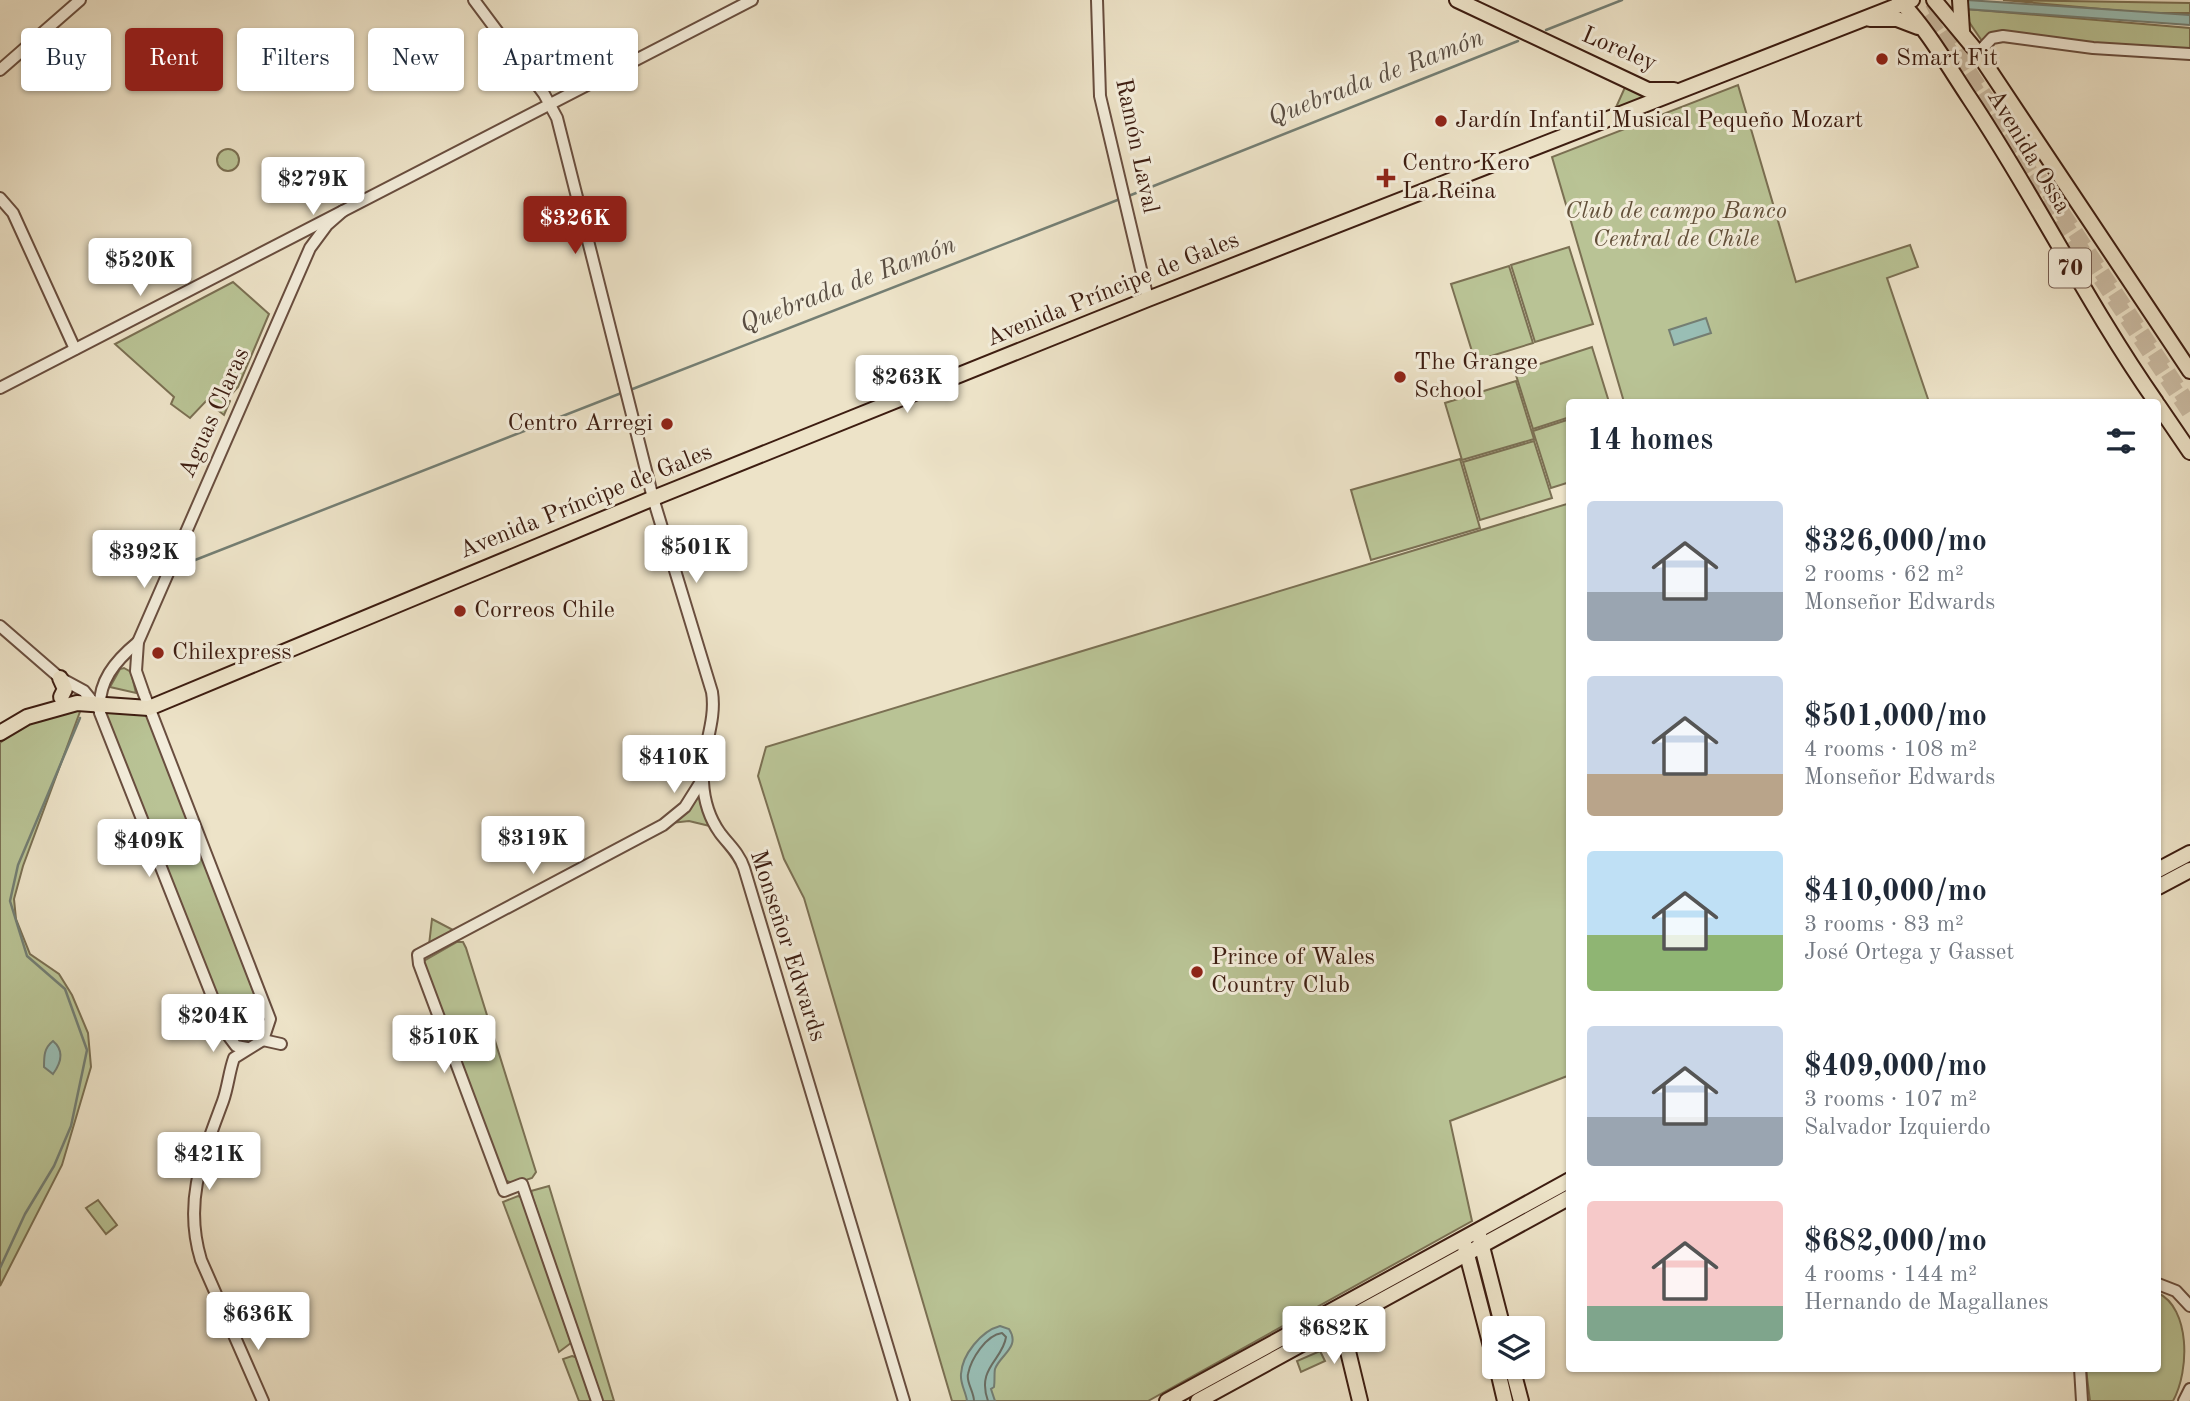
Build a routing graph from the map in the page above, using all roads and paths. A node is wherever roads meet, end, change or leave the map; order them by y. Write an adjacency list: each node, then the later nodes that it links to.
1 (80, 0): 14 (street)
2 (474, 0): 16 (street, Monseñor Edwards)
3 (752, 0): 16 (street)
4 (1097, 0): 23 (street, Ramón Laval)
5 (1457, 0): 15 (main road, Loreley)
6 (1934, 0): 10 (main road, Avenida Ossa / 70)
7 (1960, 0): 10 (main road)
8 (1905, 1): 9 (main road, Avenida Príncipe de Gales); 11 (main road, Avenida Ossa / 70)
9 (1858, 20): 11 (main road); 15 (main road, Avenida Príncipe de Gales)
10 (1962, 32): 12 (main road, Avenida Ossa / 70)
11 (1926, 33): 27 (main road, Avenida Ossa / 70)
12 (1978, 52): 13 (street); 25 (main road, Avenida Ossa / 70)
13 (2190, 54)
14 (0, 70)
15 (1689, 87): 23 (main road, Avenida Príncipe de Gales)
16 (550, 104): 19 (street); 30 (street, Monseñor Edwards)
17 (0, 198): 20 (street)
18 (0, 207): 20 (street)
19 (343, 211): 21 (street); 22 (street, Aguas Claras)
20 (19, 226): 24 (street)
21 (294, 236): 22 (street); 24 (street)
22 (310, 248): 32 (street, Aguas Claras)
23 (1148, 299): 30 (main road, Avenida Príncipe de Gales)
24 (75, 349): 26 (street)
25 (2190, 371)
26 (0, 388)
27 (2154, 399)
28 (2161, 410): 29 (main road, Avenida Ossa / 70)
29 (2190, 452)
30 (653, 498): 38 (main road, Avenida Príncipe de Gales); 40 (street, Monseñor Edwards)
31 (0, 626): 35 (street)
32 (138, 642): 33 (street, Aguas Claras); 34 (street, Aguas Claras)
33 (118, 659): 34 (street); 37 (street, Aguas Claras)
34 (136, 671): 38 (street, Aguas Claras)
35 (61, 678): 36 (main road); 37 (street)
36 (61, 697): 37 (main road); 39 (main road)
37 (96, 701): 38 (main road); 39 (main road); 47 (street)
38 (149, 708): 48 (street, Aguas Claras)
39 (0, 732)
40 (702, 780): 67 (street); 68 (street, Monseñor Edwards)
41 (2190, 853): 42 (main road)
42 (2175, 860): 43 (main road); 45 (main road)
43 (2161, 868)
44 (2190, 870): 46 (main road)
45 (2161, 885)
46 (2161, 886)
47 (227, 1034): 50 (street); 51 (street)
48 (263, 1040): 49 (street); 50 (street)
49 (281, 1044)
50 (247, 1048): 51 (street)
51 (229, 1072): 66 (street)
52 (1566, 1183): 54 (main road)
53 (1566, 1199): 54 (main road)
54 (1480, 1237): 55 (main road); 60 (main road)
55 (1465, 1245): 57 (main road); 59 (main road); 61 (main road)
56 (2161, 1285): 58 (street)
57 (1342, 1303): 61 (main road); 69 (main road)
58 (2190, 1306)
59 (1483, 1316)
60 (1500, 1316)
61 (1341, 1322): 70 (main road); 71 (main road)
62 (2080, 1372): 74 (street)
63 (1500, 1379): 72 (main road)
64 (1515, 1379): 73 (main road)
65 (2190, 1389): 75 (street)
66 (263, 1401)
67 (597, 1401)
68 (904, 1401)
69 (1167, 1401)
70 (1198, 1401)
71 (1360, 1401)
72 (1505, 1401)
73 (1521, 1401)
74 (2082, 1401)
75 (2184, 1401)

